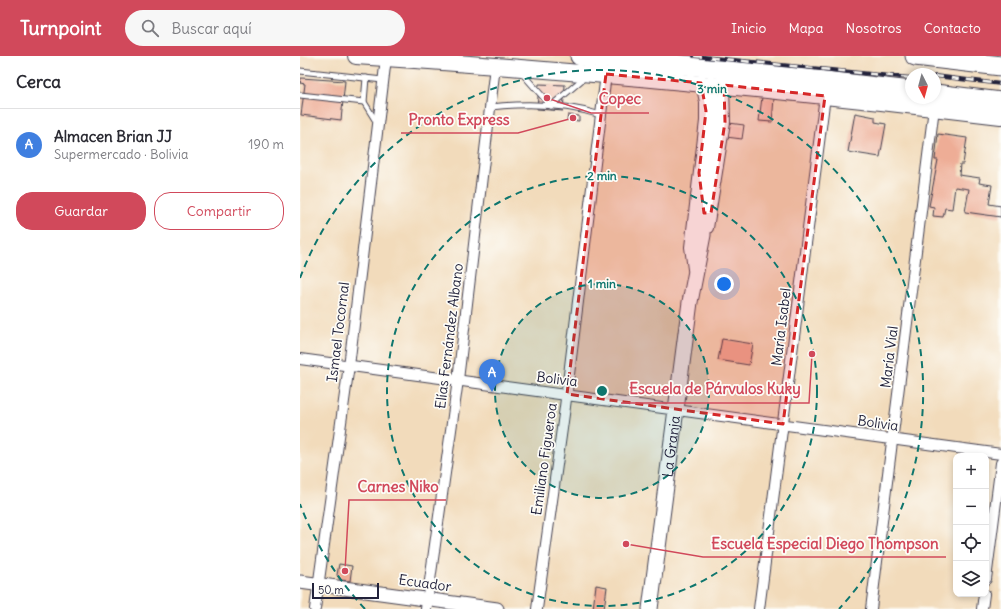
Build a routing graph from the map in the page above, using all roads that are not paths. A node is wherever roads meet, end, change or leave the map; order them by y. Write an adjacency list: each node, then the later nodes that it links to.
1 (356, 56): 4 (main road)
2 (580, 56): 13 (highway)
3 (915, 56): 6 (highway)
4 (386, 58): 5 (main road); 11 (street, Ismael Tocornal)
5 (495, 66): 7 (main road); 22 (street, Elías Fernández Albano)
6 (1001, 66)
7 (516, 67): 9 (main road); 23 (lane)
8 (300, 72): 10 (lane)
9 (598, 73): 12 (main road); 23 (lane); 24 (street, Emiliano Figueroa)
10 (366, 78): 11 (lane); 18 (lane)
11 (383, 80): 26 (street, Ismael Tocornal)
12 (712, 87): 15 (main road); 27 (main road, La Granja); 27 (street, La Granja); 27 (street, La Granja)
13 (905, 90)
14 (300, 95): 18 (lane)
15 (825, 96): 16 (main road); 33 (street, María Isabel)
16 (905, 100)
17 (941, 101): 20 (highway)
18 (364, 102): 26 (lane)
19 (941, 102): 25 (main road)
20 (1001, 102)
21 (935, 104): 34 (street, María Vial)
22 (491, 106): 23 (lane); 30 (street, Elías Fernández Albano)
23 (551, 106): 24 (lane)
24 (601, 115): 31 (street, Emiliano Figueroa)
25 (1001, 116)
26 (378, 123): 29 (street, Ismael Tocornal)
27 (695, 270): 32 (main road, La Granja)
28 (300, 359): 29 (street, Bolivia)
29 (348, 365): 30 (street, Bolivia); 39 (street, Ismael Tocornal)
30 (458, 380): 31 (street, Bolivia); 41 (street, Elías Fernández Albano)
31 (567, 394): 32 (street, Bolivia); 44 (street, Emiliano Figueroa)
32 (675, 409): 33 (street, Bolivia); 45 (main road, La Granja)
33 (783, 424): 34 (street, Bolivia); 46 (street, María Isabel)
34 (892, 439): 35 (street, Bolivia); 47 (street, María Vial)
35 (1001, 454)
36 (1001, 464): 37 (street)
37 (988, 561)
38 (300, 582): 39 (street, Ecuador)
39 (318, 585): 41 (street, Ecuador); 42 (street, Ismael Tocornal)
40 (984, 597): 48 (street)
41 (426, 604): 43 (street, Ecuador)
42 (315, 609)
43 (497, 609)
44 (537, 609)
45 (650, 609)
46 (759, 609)
47 (871, 609)
48 (982, 609)

